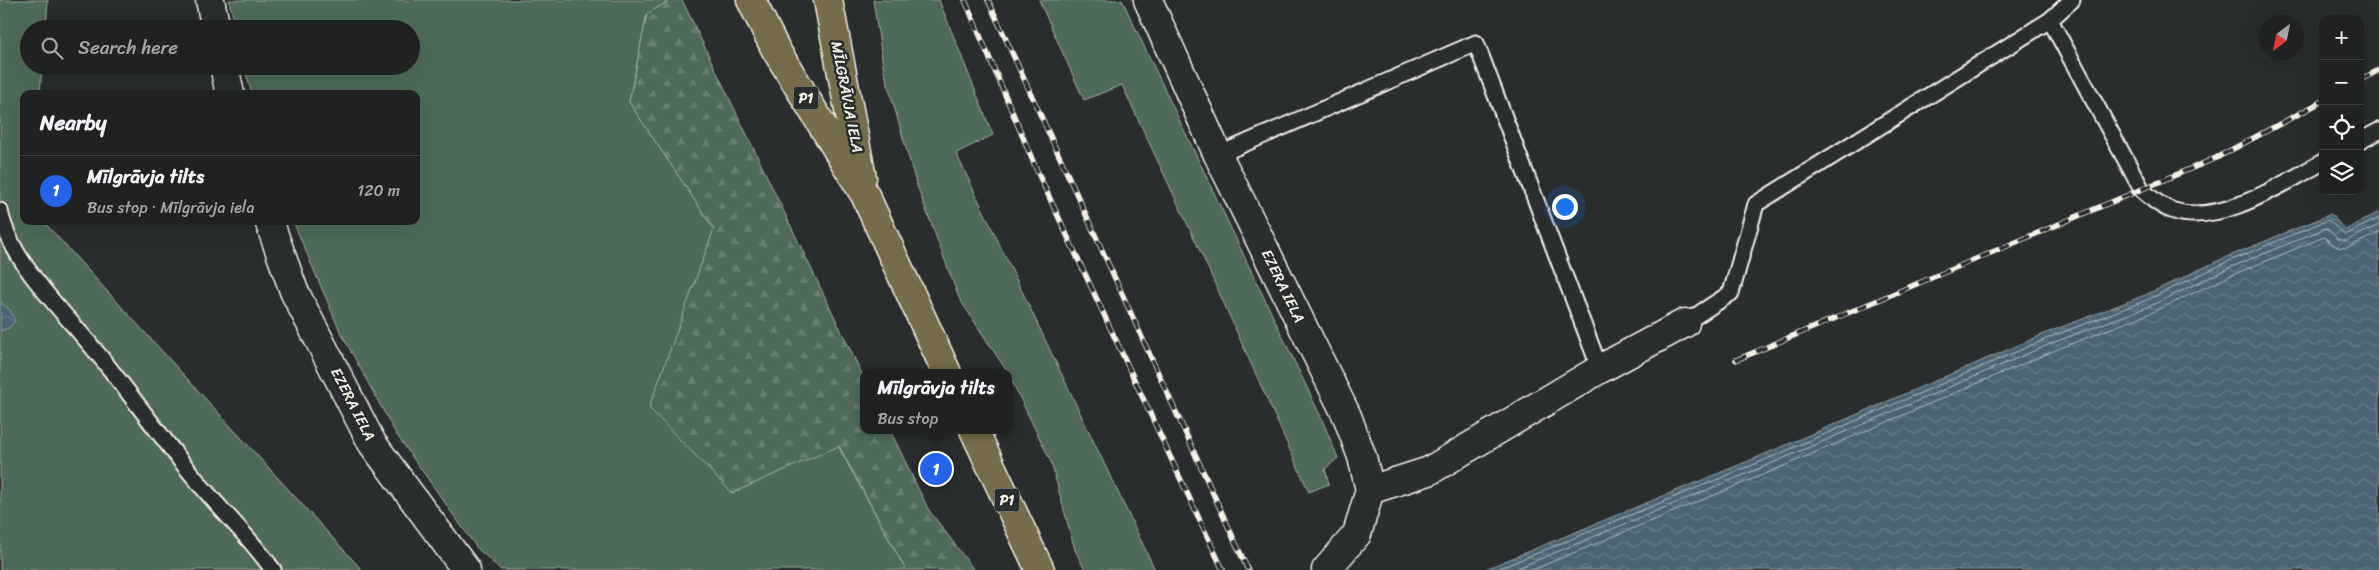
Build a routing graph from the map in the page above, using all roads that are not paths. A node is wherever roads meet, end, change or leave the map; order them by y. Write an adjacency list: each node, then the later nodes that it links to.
1 (210, 0): 6 (street)
2 (751, 0): 14 (main road, MĪLGRĀVJA IELA / P1)
3 (828, 0): 14 (main road, MĪLGRĀVJA IELA / P1)
4 (1148, 0): 12 (street, EZERA IELA)
5 (2072, 0): 7 (lane)
6 (214, 20)
7 (2050, 20): 13 (lane); 17 (lane)
8 (226, 75): 9 (street)
9 (229, 90)
10 (2379, 131): 11 (lane)
11 (2364, 140)
12 (1218, 155): 19 (lane); 21 (street, EZERA IELA)
13 (2319, 164)
14 (865, 195): 18 (main road, MĪLGRĀVJA IELA / P1)
15 (0, 211): 22 (lane)
16 (270, 225): 23 (street, EZERA IELA)
17 (1685, 323): 19 (street)
18 (945, 369)
19 (1600, 369): 21 (street)
20 (976, 434): 24 (main road, P1)
21 (1370, 490): 25 (street)
22 (273, 570)
23 (466, 570)
24 (1040, 570)
25 (1326, 570)

